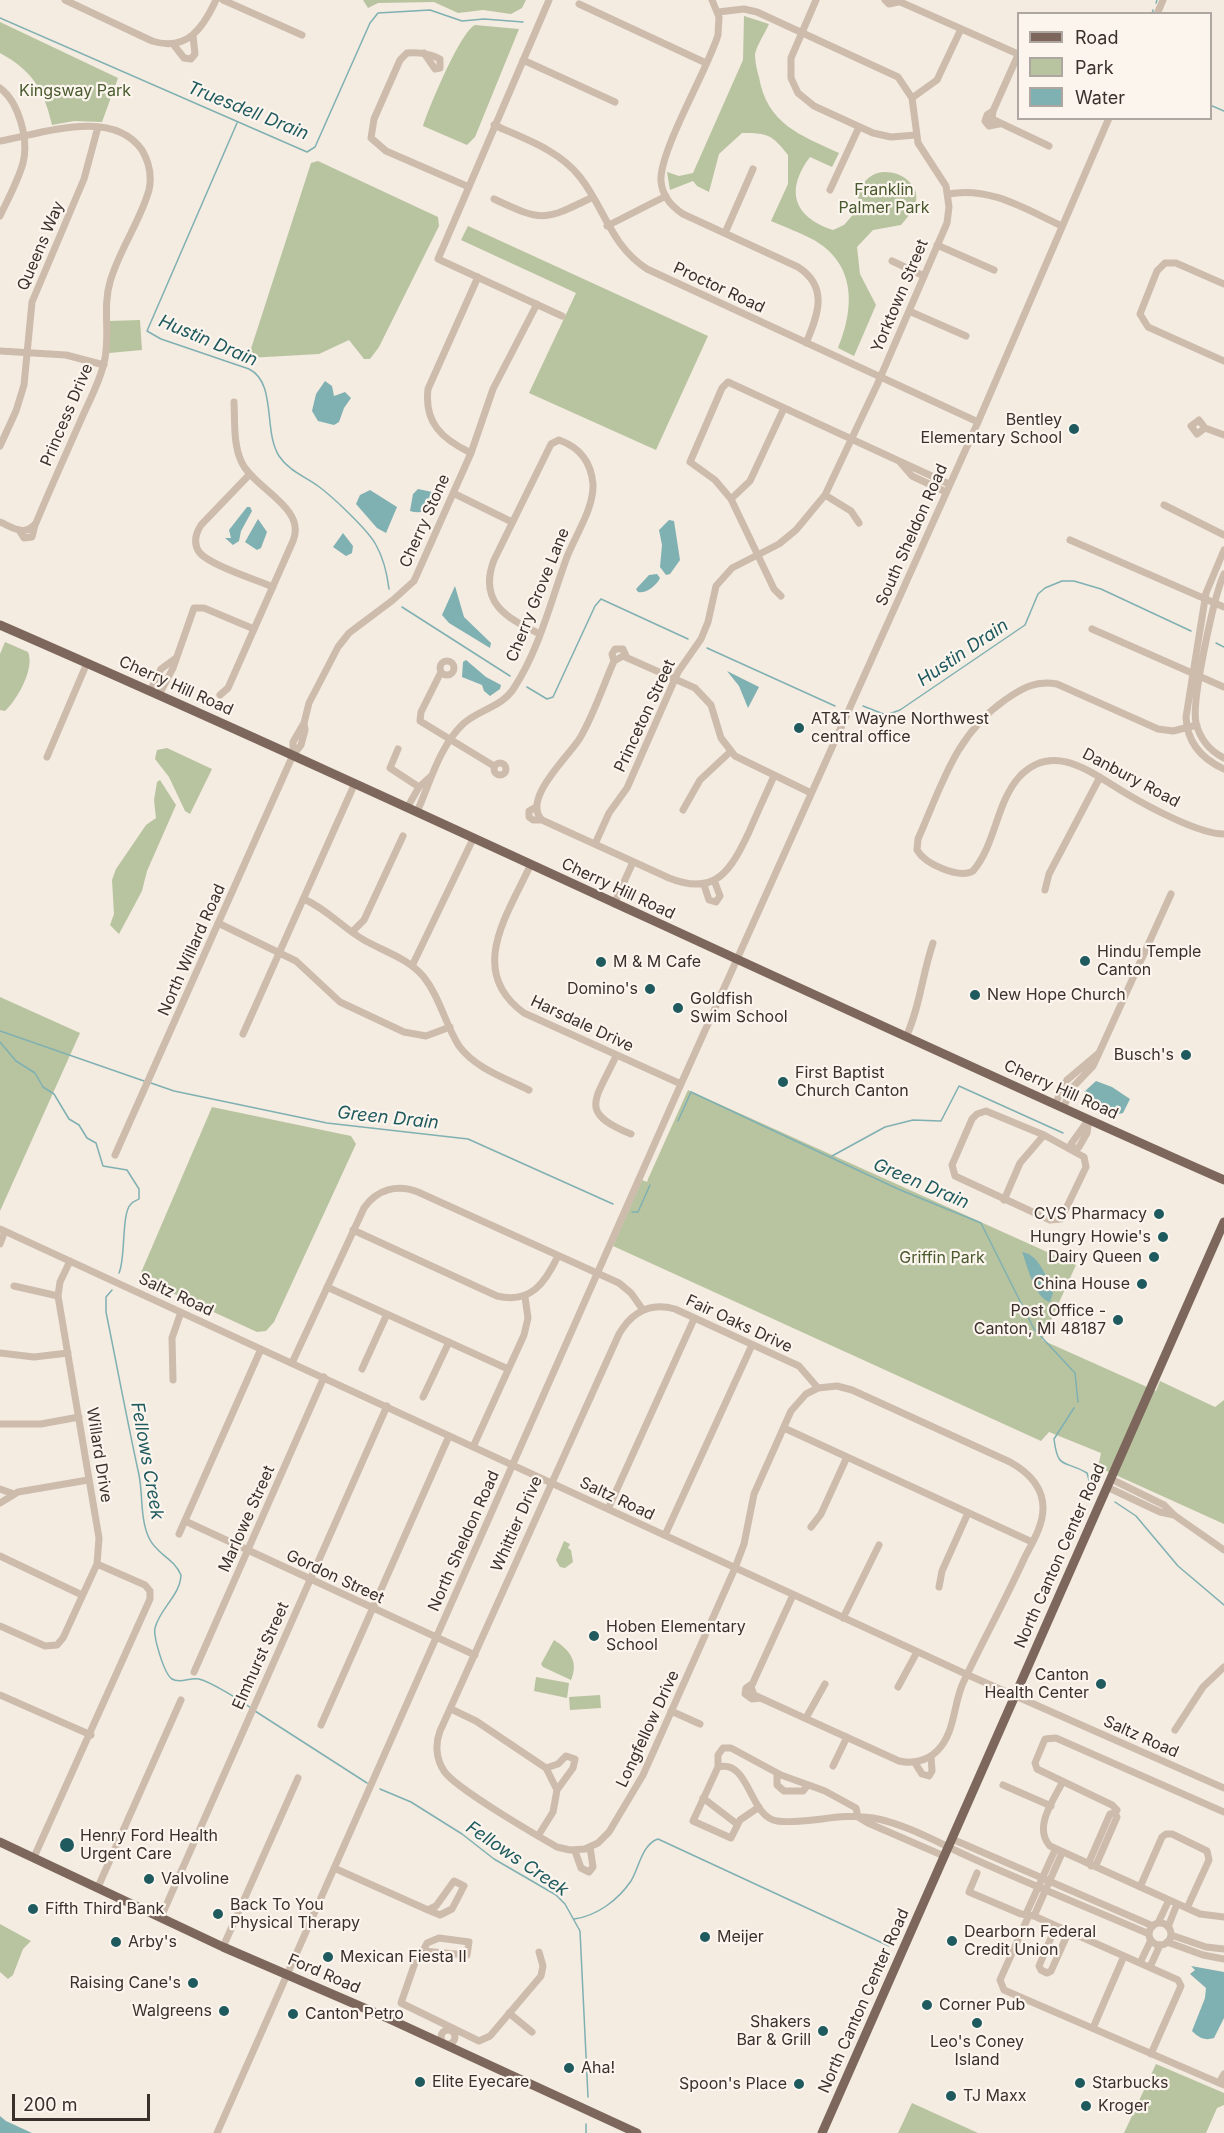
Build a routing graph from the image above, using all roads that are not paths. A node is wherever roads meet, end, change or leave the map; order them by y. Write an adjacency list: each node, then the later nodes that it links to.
1 (64, 0): 15 (street)
2 (216, 0): 14 (street)
3 (223, 0): 13 (street)
4 (549, 0): 19 (street)
5 (712, 0): 10 (street)
6 (816, 0): 12 (street)
7 (885, 0): 8 (street)
8 (897, 1): 11 (street)
9 (579, 4): 20 (street)
10 (718, 12): 12 (street); 20 (street)
11 (961, 29): 17 (street); 22 (street)
12 (802, 32): 22 (street); 27 (street)
13 (302, 35)
14 (193, 36): 15 (street); 15 (street)
15 (173, 44)
16 (424, 53): 33 (street)
17 (1017, 55)
18 (1017, 57): 31 (street)
19 (523, 60): 23 (street); 25 (street)
20 (706, 63): 36 (street)
21 (0, 88): 29 (street)
22 (912, 98): 28 (street)
23 (615, 102)
24 (1108, 120): 41 (street, South Sheldon Road)
25 (494, 125): 33 (street); 37 (street, Proctor Road)
26 (98, 127): 29 (street, Princess Drive); 55 (street, Queens Way); 57 (street, Princess Drive)
27 (859, 127): 28 (street); 34 (street)
28 (916, 135): 35 (street)
29 (22, 137): 30 (street, Princess Drive); 39 (street)
30 (0, 141)
31 (1049, 146)
32 (753, 169): 42 (street)
33 (469, 187): 47 (street)
34 (830, 190)
35 (948, 194): 41 (street); 43 (street, Yorktown Street)
36 (666, 196): 40 (street); 42 (street)
37 (593, 198): 38 (street); 40 (street, Proctor Road)
38 (494, 199)
39 (0, 216)
40 (607, 226): 53 (street, Proctor Road)
41 (1062, 226): 62 (street, South Sheldon Road)
42 (725, 233): 53 (street)
43 (937, 245): 45 (street); 46 (street, Yorktown Street)
44 (892, 261): 46 (street)
45 (994, 270)
46 (924, 276): 50 (street, Yorktown Street)
47 (478, 277): 49 (street); 67 (street)
48 (1224, 284): 56 (street)
49 (537, 304): 51 (street); 67 (street, Cherry Stone)
50 (909, 311): 52 (street); 58 (street, Yorktown Street)
51 (562, 316)
52 (966, 336)
53 (806, 343): 58 (street, Proctor Road)
54 (0, 351): 55 (street)
55 (27, 351): 57 (street); 66 (street, Queens Way)
56 (1224, 361)
57 (104, 365): 76 (street, Princess Drive)
58 (880, 377): 61 (street, Yorktown Street); 62 (street, Proctor Road)
59 (234, 402): 69 (street)
60 (784, 408): 65 (street); 74 (street); 74 (street)
61 (866, 409): 65 (street, Princeton Street)
62 (978, 422): 70 (street, South Sheldon Road)
63 (1205, 428): 64 (street)
64 (1224, 435)
65 (852, 439): 68 (street); 73 (street, Princeton Street)
66 (0, 446)
67 (471, 453): 72 (street, Cherry Stone)
68 (899, 461): 70 (street); 71 (street)
69 (249, 474): 84 (street); 84 (street)
70 (949, 484): 71 (street, South Sheldon Road)
71 (946, 492): 118 (street, South Sheldon Road)
72 (453, 493): 77 (street); 109 (street, Cherry Stone)
73 (825, 495): 78 (street); 82 (street, Princeton Street)
74 (731, 499): 82 (street)
75 (1164, 505): 79 (street)
76 (0, 522)
77 (512, 522): 92 (street); 92 (street, Cherry Grove Lane)
78 (859, 523)
79 (1224, 535)
80 (1070, 540): 86 (street)
81 (1224, 550): 86 (street)
82 (759, 555): 85 (street); 99 (street, Princeton Street)
83 (1224, 574): 87 (street)
84 (273, 587): 90 (street)
85 (781, 596)
86 (1205, 598): 87 (street); 97 (street)
87 (1214, 602): 88 (street); 98 (street)
88 (1224, 606)
89 (0, 625): 95 (main road, Cherry Hill Road)
90 (254, 629): 93 (street); 103 (street)
91 (1092, 629): 97 (street)
92 (540, 634): 106 (street, Cherry Grove Lane)
93 (176, 658): 101 (street); 102 (street)
94 (620, 658): 94 (street); 99 (street); 120 (street)
95 (87, 663): 101 (main road, Cherry Hill Road); 110 (street)
96 (441, 672): 106 (street)
97 (1192, 673): 98 (street); 105 (street)
98 (1201, 677): 100 (street); 104 (street)
99 (675, 678): 108 (street); 127 (street, Princeton Street)
100 (1224, 687)
101 (150, 691): 102 (main road, Cherry Hill Road)
102 (159, 695): 109 (main road, Cherry Hill Road)
103 (220, 695)
104 (1197, 725): 105 (street); 111 (street)
105 (1187, 728): 111 (street); 115 (street, Danbury Road)
106 (451, 740): 112 (street); 114 (street, Cherry Grove Lane)
107 (398, 748): 117 (street)
108 (729, 752): 113 (street); 121 (street)
109 (293, 755): 116 (main road, Cherry Hill Road); 136 (street, North Willard Road)
110 (47, 757)
111 (1223, 764)
112 (494, 766)
113 (774, 776): 118 (street); 130 (street)
114 (430, 777): 117 (street, Cherry Grove Lane); 122 (street, Cherry Grove Lane)
115 (1100, 777): 124 (street, Danbury Road); 132 (street)
116 (355, 783): 119 (main road, Cherry Hill Road); 134 (street)
117 (419, 787): 119 (street, Cherry Grove Lane)
118 (811, 792): 140 (street, South Sheldon Road)
119 (407, 808): 122 (main road, Cherry Hill Road)
120 (536, 809): 123 (street); 123 (street)
121 (683, 810)
122 (417, 813): 126 (main road, Cherry Hill Road)
123 (542, 820): 127 (street)
124 (1224, 834)
125 (403, 836): 137 (street)
126 (473, 839): 129 (main road, Cherry Hill Road); 141 (street)
127 (595, 844): 128 (street)
128 (633, 862): 131 (street); 135 (street)
129 (530, 866): 135 (main road, Cherry Hill Road); 145 (street, Harsdale Drive)
130 (714, 880): 131 (street); 131 (street)
131 (704, 885)
132 (1045, 890)
133 (1171, 894): 148 (street)
134 (304, 898): 137 (street); 139 (street)
135 (614, 903): 140 (main road, Cherry Hill Road)
136 (219, 923): 139 (street); 153 (street, North Willard Road)
137 (352, 932): 141 (street)
138 (933, 944): 144 (street)
139 (280, 953): 142 (street); 143 (street)
140 (736, 960): 144 (main road, Cherry Hill Road); 146 (street, North Sheldon Road)
141 (412, 966): 142 (street)
142 (450, 1027): 147 (street)
143 (243, 1034)
144 (906, 1037): 148 (main road, Cherry Hill Road)
145 (616, 1056): 146 (street, Harsdale Drive); 150 (street)
146 (681, 1084): 162 (street, North Sheldon Road)
147 (529, 1090)
148 (1059, 1106): 149 (main road, Cherry Hill Road)
149 (1089, 1119): 152 (street); 154 (main road, Cherry Hill Road)
150 (631, 1134)
151 (1044, 1135): 152 (street); 155 (street); 155 (street)
152 (1073, 1150): 155 (street)
153 (115, 1155)
154 (1224, 1180)
155 (1004, 1200)
156 (1224, 1222): 193 (main road, North Canton Center Road)
157 (3, 1230): 159 (street); 161 (street, Saltz Road)
158 (353, 1230): 160 (street); 164 (street); 166 (street)
159 (0, 1244)
160 (558, 1256): 162 (street); 166 (street)
161 (70, 1261): 165 (street, Willard Drive); 168 (street, Saltz Road)
162 (597, 1274): 167 (street); 190 (street, North Sheldon Road)
163 (14, 1286): 165 (street)
164 (327, 1287): 169 (street); 176 (street)
165 (58, 1296): 175 (street, Willard Drive)
166 (525, 1297): 178 (street)
167 (643, 1310): 170 (street, Fair Oaks Drive); 192 (street, Whittier Drive)
168 (181, 1312): 173 (street, Saltz Road); 180 (street)
169 (387, 1314): 171 (street); 177 (street)
170 (694, 1319): 172 (street, Fair Oaks Drive); 197 (street)
171 (449, 1342): 178 (street); 182 (street)
172 (752, 1345): 181 (street, Fair Oaks Drive); 202 (street)
173 (261, 1349): 176 (street, Saltz Road); 199 (street)
174 (0, 1353): 175 (street)
175 (68, 1353): 184 (street, Willard Drive)
176 (292, 1363): 179 (street, Saltz Road)
177 (362, 1369)
178 (508, 1369): 188 (street)
179 (324, 1377): 183 (street, Saltz Road); 205 (street, Marlowe Street)
180 (173, 1380)
181 (818, 1388): 186 (street, Longfellow Drive); 203 (street)
182 (423, 1397)
183 (387, 1406): 187 (street, Saltz Road); 210 (street, Elmhurst Street)
184 (79, 1417): 185 (street); 191 (street, Willard Drive)
185 (0, 1424)
186 (783, 1428): 189 (street); 209 (street, Longfellow Drive)
187 (449, 1436): 188 (street, Saltz Road); 214 (street)
188 (473, 1447): 190 (street, Saltz Road)
189 (847, 1457): 198 (street); 200 (street)
190 (512, 1465): 192 (street, Saltz Road); 217 (street, North Sheldon Road)
191 (88, 1480): 195 (street); 208 (street, Willard Drive)
192 (550, 1483): 197 (street, Saltz Road); 219 (street, Whittier Drive)
193 (1109, 1483): 206 (street); 226 (main road, North Canton Center Road)
194 (0, 1489): 195 (street)
195 (14, 1494): 196 (street)
196 (0, 1503)
197 (608, 1509): 202 (street, Saltz Road)
198 (969, 1513): 203 (street); 211 (street)
199 (185, 1521): 201 (street); 205 (street, Gordon Street)
200 (811, 1527)
201 (179, 1534)
202 (665, 1535): 209 (street, Saltz Road)
203 (1032, 1542): 222 (street)
204 (879, 1545): 215 (street)
205 (248, 1550): 210 (street, Gordon Street); 221 (street, Marlowe Street)
206 (1224, 1550)
207 (0, 1556): 212 (street)
208 (97, 1564): 212 (street, Willard Drive); 234 (street)
209 (735, 1568): 213 (street, Saltz Road); 229 (street, Longfellow Drive)
210 (310, 1580): 214 (street, Gordon Street); 280 (street, Elmhurst Street)
211 (939, 1587)
212 (82, 1595): 216 (street, Willard Drive)
213 (793, 1595): 215 (street, Saltz Road); 230 (street)
214 (372, 1610): 217 (street, Gordon Street); 232 (street)
215 (843, 1618): 218 (street, Saltz Road)
216 (0, 1626)
217 (436, 1638): 219 (street, Gordon Street); 267 (street, North Sheldon Road)
218 (917, 1652): 222 (street, Saltz Road); 224 (street)
219 (475, 1655): 228 (street, Whittier Drive)
220 (1224, 1667): 233 (street)
221 (194, 1672)
222 (968, 1675): 226 (street, Saltz Road); 236 (street)
223 (825, 1684): 230 (street)
224 (898, 1687)
225 (0, 1695): 234 (street)
226 (1015, 1696): 246 (street, Saltz Road); 260 (main road, North Canton Center Road)
227 (181, 1700): 271 (street)
228 (451, 1709): 240 (street); 255 (street, Whittier Drive)
229 (671, 1712): 231 (street); 259 (street, Longfellow Drive)
230 (806, 1718): 235 (street)
231 (700, 1724)
232 (321, 1725)
233 (1175, 1730)
234 (91, 1735): 263 (street)
235 (847, 1737): 237 (street); 238 (street)
236 (931, 1756): 237 (street); 237 (street)
237 (915, 1763)
238 (833, 1766)
239 (718, 1767): 241 (street); 248 (street); 250 (street)
240 (546, 1768): 247 (street); 247 (street)
241 (777, 1773): 245 (street); 245 (street)
242 (298, 1778): 288 (street)
243 (1062, 1783): 249 (street); 251 (street); 265 (street)
244 (1003, 1785): 249 (street)
245 (807, 1786): 252 (street)
246 (1224, 1788)
247 (557, 1790): 255 (street)
248 (703, 1798): 253 (street); 253 (street)
249 (1050, 1806): 262 (street)
250 (759, 1807): 252 (street); 253 (street)
251 (1224, 1812)
252 (858, 1817): 254 (street)
253 (737, 1824)
254 (887, 1827): 256 (street); 258 (street)
255 (538, 1836): 261 (street)
256 (927, 1838): 258 (street); 260 (street)
257 (0, 1842): 263 (main road, Ford Road)
258 (923, 1846): 260 (street)
259 (590, 1847): 261 (street); 261 (street)
260 (948, 1848): 264 (street); 266 (street); 307 (main road, North Canton Center Road)
261 (575, 1851)
262 (1059, 1852): 265 (street); 269 (street); 270 (street)
263 (34, 1857): 271 (main road, Ford Road)
264 (995, 1859): 266 (street); 269 (street)
265 (1091, 1866): 273 (street)
266 (992, 1867): 272 (street)
267 (334, 1868): 278 (street); 296 (street, North Sheldon Road)
268 (978, 1873): 279 (street)
269 (1041, 1878): 270 (street); 272 (street)
270 (1050, 1882): 274 (street); 282 (street)
271 (98, 1887): 280 (main road, Ford Road)
272 (1038, 1887): 274 (street); 279 (street)
273 (1140, 1887): 275 (street); 277 (street)
274 (1046, 1891): 279 (street); 286 (street)
275 (1169, 1900): 276 (street); 282 (street)
276 (1177, 1904): 277 (street); 284 (street)
277 (1187, 1908): 281 (street)
278 (428, 1910): 278 (street)
279 (1030, 1915): 283 (street); 298 (street)
280 (161, 1917): 288 (main road, Ford Road)
281 (1224, 1917)
282 (1156, 1924): 284 (street); 286 (street)
283 (1056, 1926): 285 (street); 285 (street)
284 (1168, 1927): 287 (street)
285 (1069, 1931): 292 (street)
286 (1150, 1937): 287 (street); 294 (street)
287 (1166, 1940): 289 (street); 293 (street); 295 (street)
288 (224, 1947): 296 (main road, Ford Road)
289 (1224, 1949)
290 (423, 1950): 290 (street); 299 (street)
291 (539, 1952): 297 (street)
292 (1124, 1956): 294 (street); 298 (street)
293 (1224, 1959)
294 (1140, 1963): 295 (street)
295 (1150, 1968): 302 (street)
296 (287, 1975): 301 (main road, Ford Road); 305 (street, North Sheldon Road)
297 (509, 2013): 299 (street); 300 (street)
298 (1093, 2028): 302 (street)
299 (451, 2030): 301 (street)
300 (532, 2032)
301 (444, 2045): 306 (main road, Ford Road)
302 (1151, 2054): 304 (street)
303 (1224, 2074): 304 (street)
304 (1222, 2084)
305 (217, 2133)
306 (637, 2133)
307 (822, 2133)

